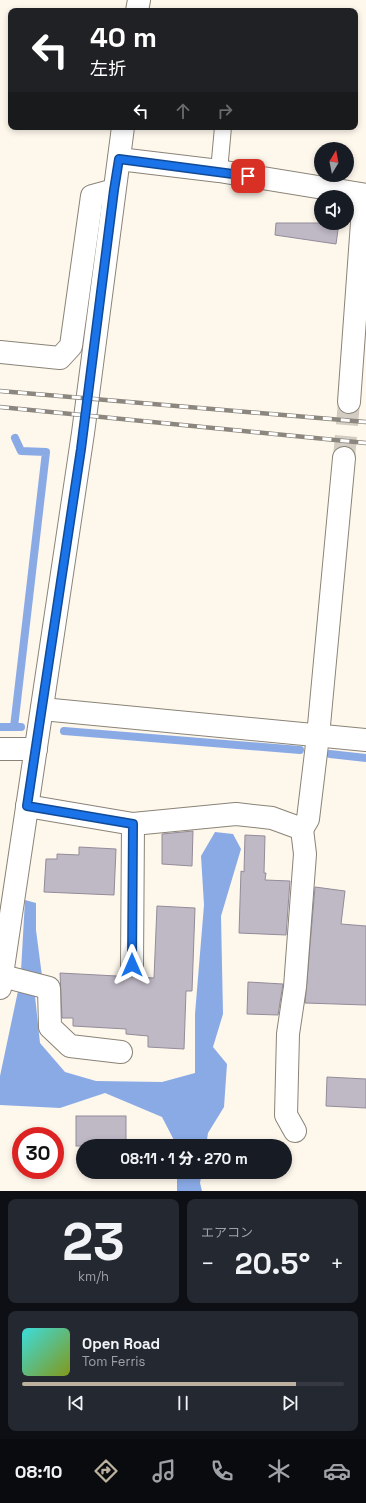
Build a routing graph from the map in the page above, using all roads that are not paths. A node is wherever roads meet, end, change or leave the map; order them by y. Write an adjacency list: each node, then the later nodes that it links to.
1 (123, 130): 3 (street)
2 (223, 130): 4 (lane)
3 (119, 159): 4 (street); 5 (street)
4 (219, 171): 6 (street)
5 (114, 190): 7 (street); 10 (street)
6 (365, 195): 8 (street)
7 (0, 352)
8 (349, 402)
9 (344, 458): 11 (street)
10 (42, 708): 11 (street); 14 (street)
11 (318, 736): 12 (street); 17 (street)
12 (366, 740)
13 (0, 749): 14 (street)
14 (36, 749): 15 (street)
15 (27, 806): 16 (street); 19 (street)
16 (133, 824): 17 (street); 18 (street)
17 (302, 829): 21 (street)
18 (132, 965)
19 (1, 982): 20 (street)
20 (121, 1052)
21 (295, 1131)

